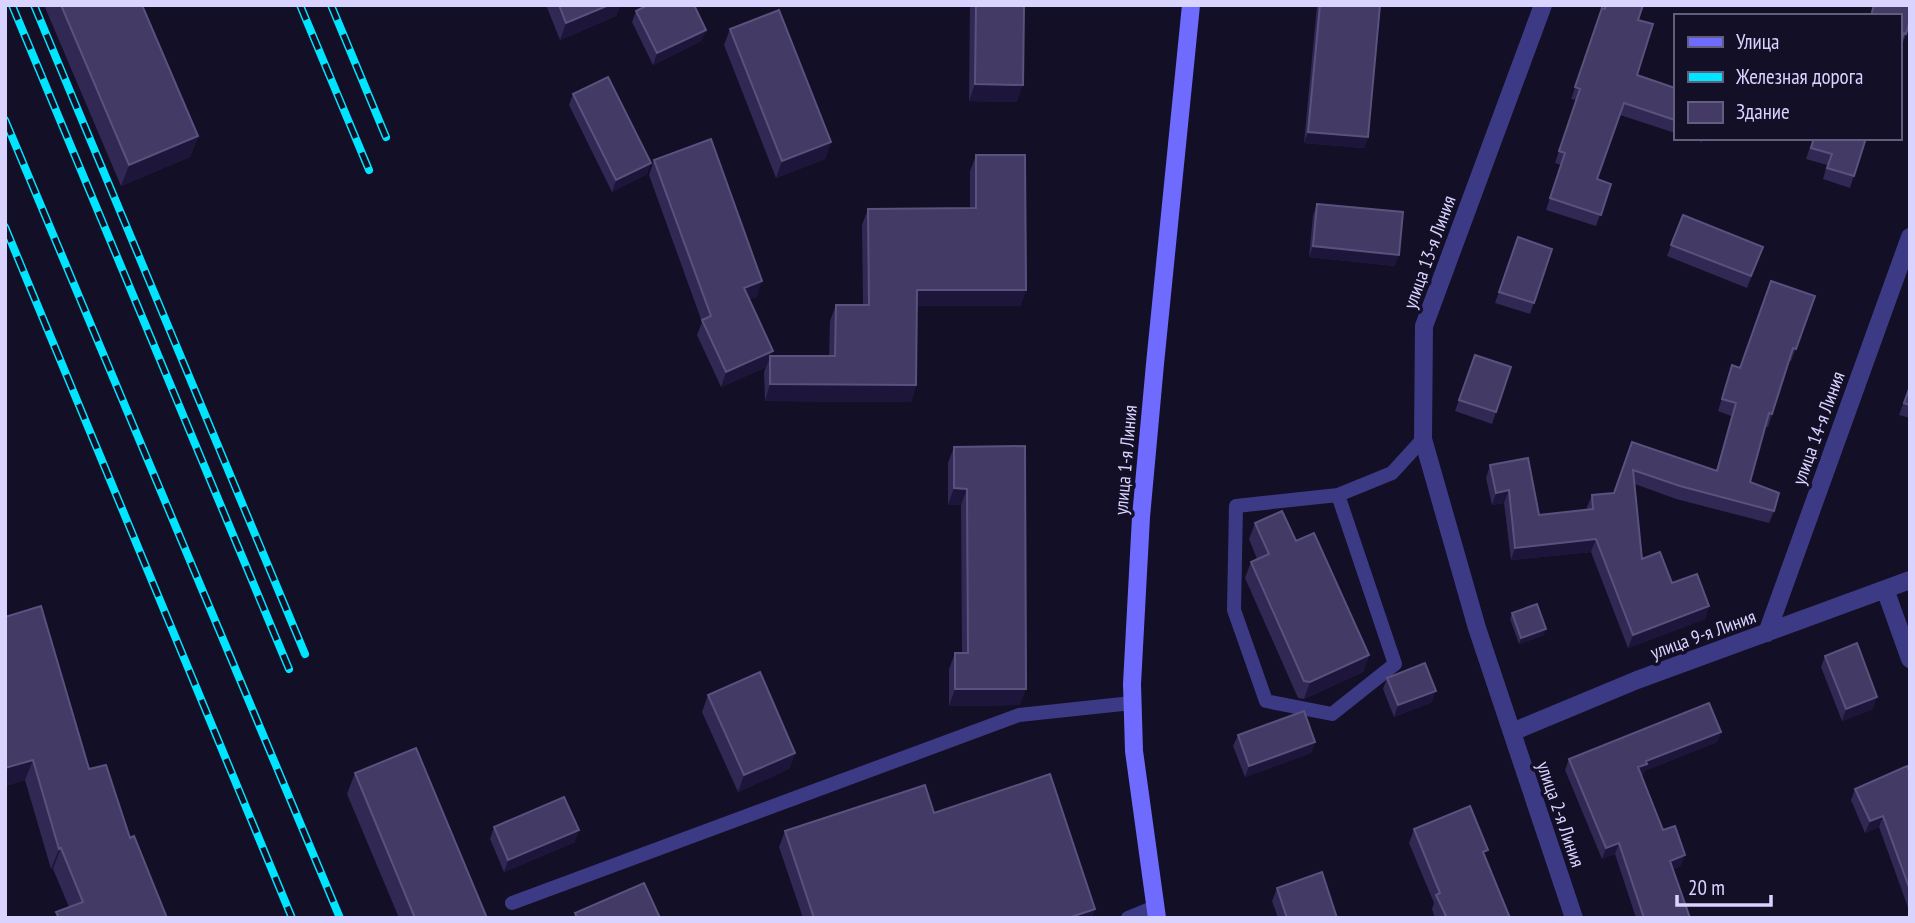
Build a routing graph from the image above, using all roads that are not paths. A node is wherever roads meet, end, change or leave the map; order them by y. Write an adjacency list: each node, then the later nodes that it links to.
1 (1192, 5): 10 (main road, улица 1-я Линия)
2 (1543, 5): 4 (street, улица 13-я Линия)
3 (1910, 237): 8 (street, улица 14-я Линия)
4 (1423, 439): 5 (lane); 11 (street, улица 13-я Линия)
5 (1338, 495): 5 (lane)
6 (1910, 580): 7 (street, улица 9-я Линия)
7 (1885, 589): 8 (street, улица 9-я Линия); 9 (street)
8 (1766, 633): 11 (street, улица 9-я Линия)
9 (1910, 659)
10 (1132, 703): 12 (lane); 13 (main road, улица 1-я Линия)
11 (1511, 727): 15 (street, улица 2-я Линия)
12 (512, 903)
13 (1156, 912): 14 (lane)
14 (1128, 918)
15 (1574, 918)

